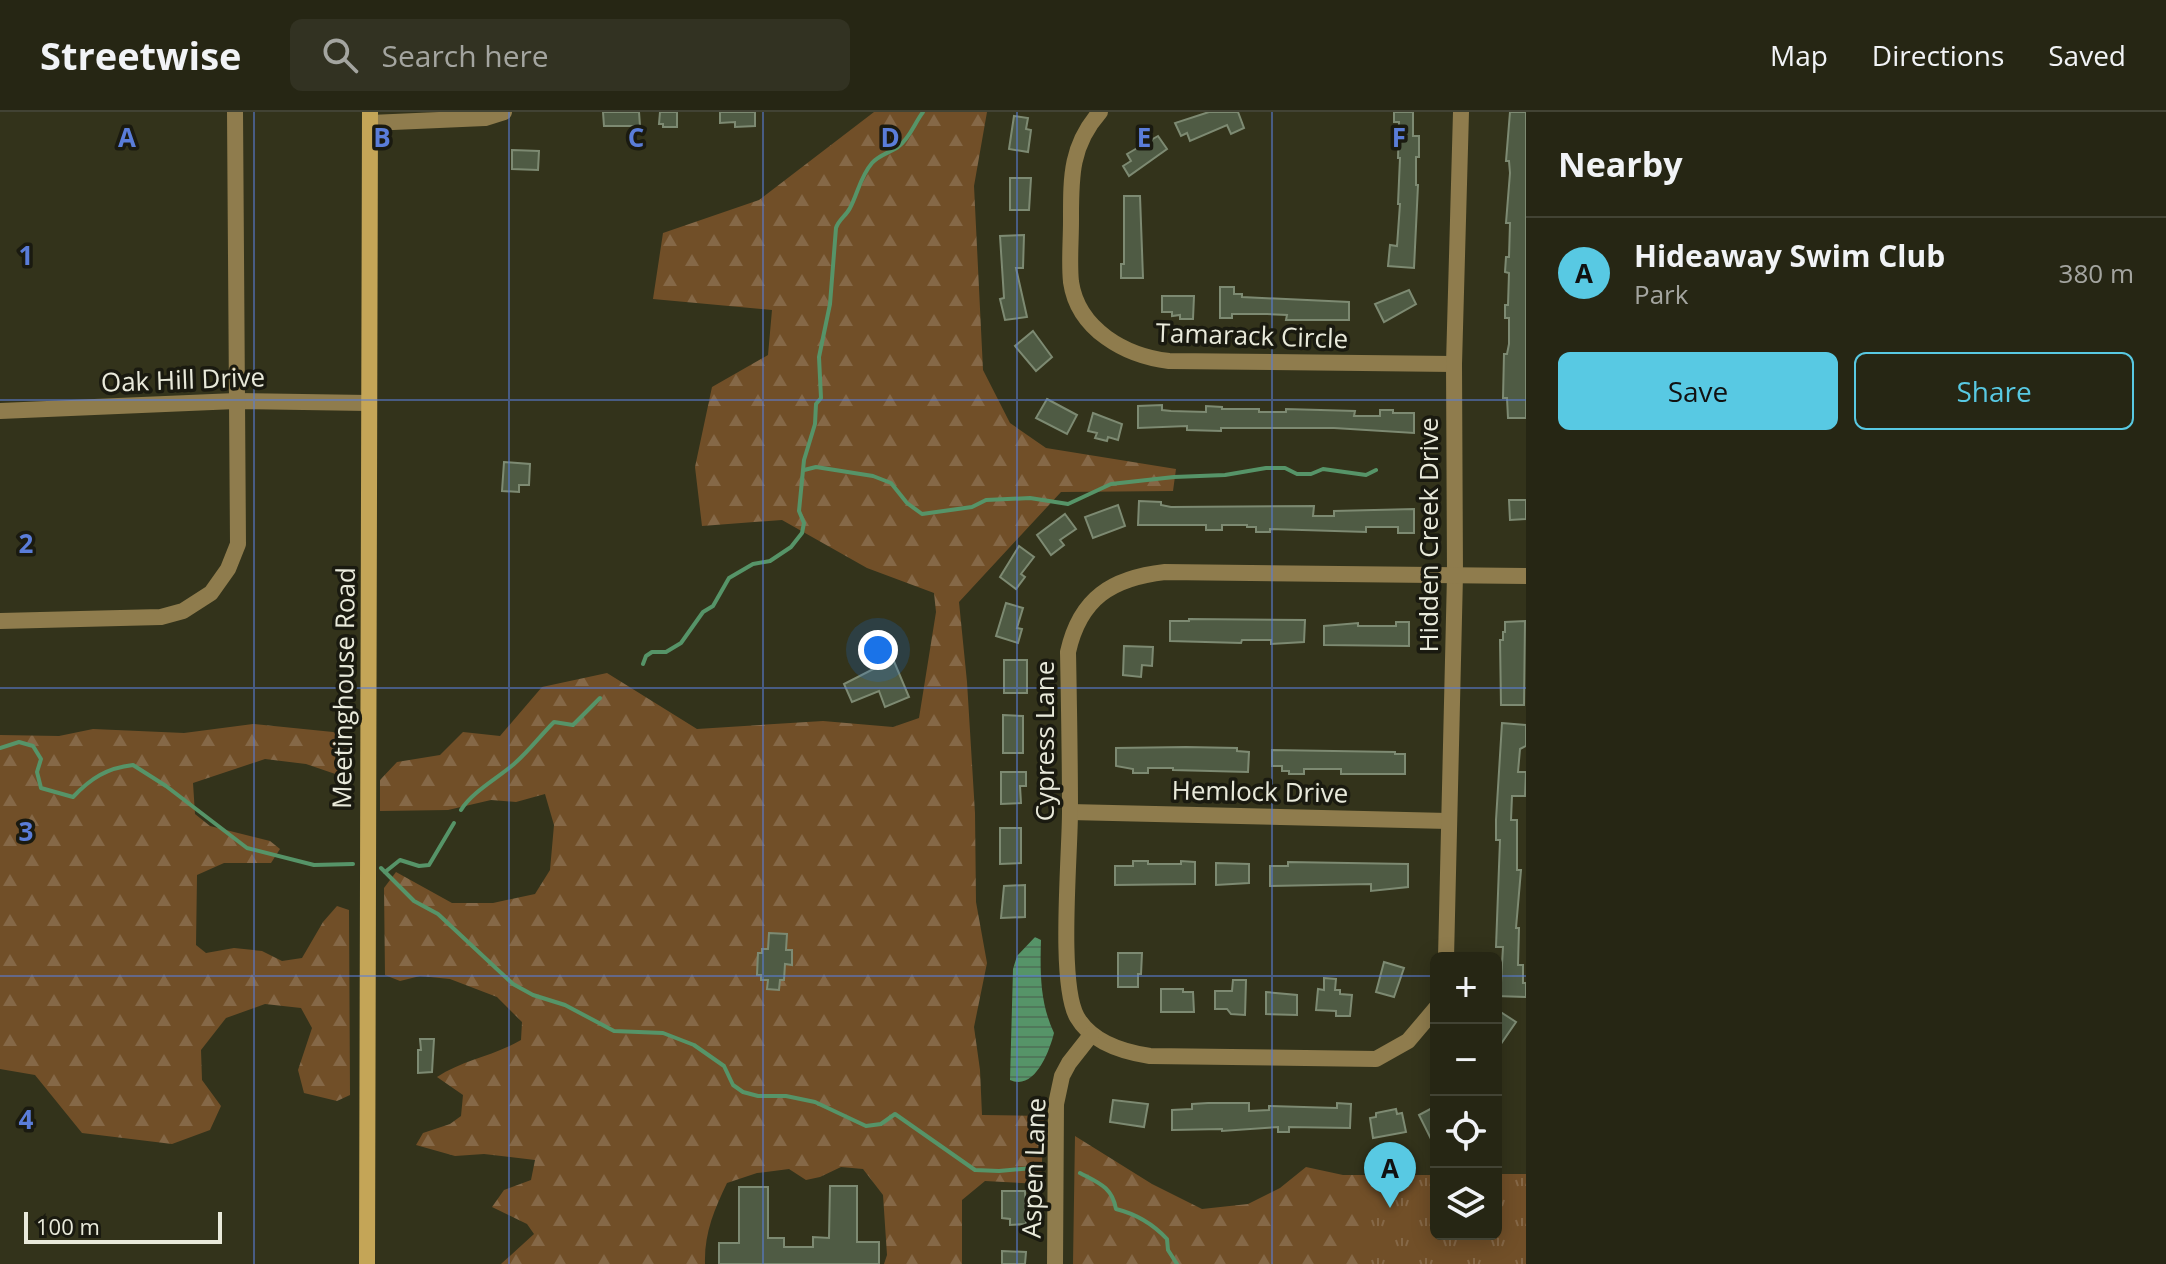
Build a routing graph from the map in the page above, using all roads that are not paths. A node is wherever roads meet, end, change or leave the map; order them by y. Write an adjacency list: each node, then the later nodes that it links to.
1 (235, 112): 7 (street)
2 (504, 112): 5 (street)
3 (1100, 112): 6 (street, Tamarack Circle)
4 (1461, 112): 6 (street, Hidden Creek Drive)
5 (370, 118): 8 (street, Meetinghouse Road)
6 (1454, 364): 10 (street, Hidden Creek Drive)
7 (236, 401): 8 (street, Oak Hill Drive); 9 (street, Oak Hill Drive); 12 (street)
8 (368, 403): 18 (street, Meetinghouse Road)
9 (0, 411)
10 (1455, 575): 11 (street, Cypress Lane); 13 (street, Cypress Lane); 14 (street, Hidden Creek Drive)
11 (1526, 576)
12 (0, 621)
13 (1070, 812): 14 (street, Hemlock Drive); 17 (street, Cypress Lane)
14 (1448, 821): 15 (street, Hidden Creek Drive)
15 (1446, 952)
16 (1430, 1015): 17 (street)
17 (1091, 1035): 19 (street, Aspen Lane)
18 (367, 1264)
19 (1055, 1264)

